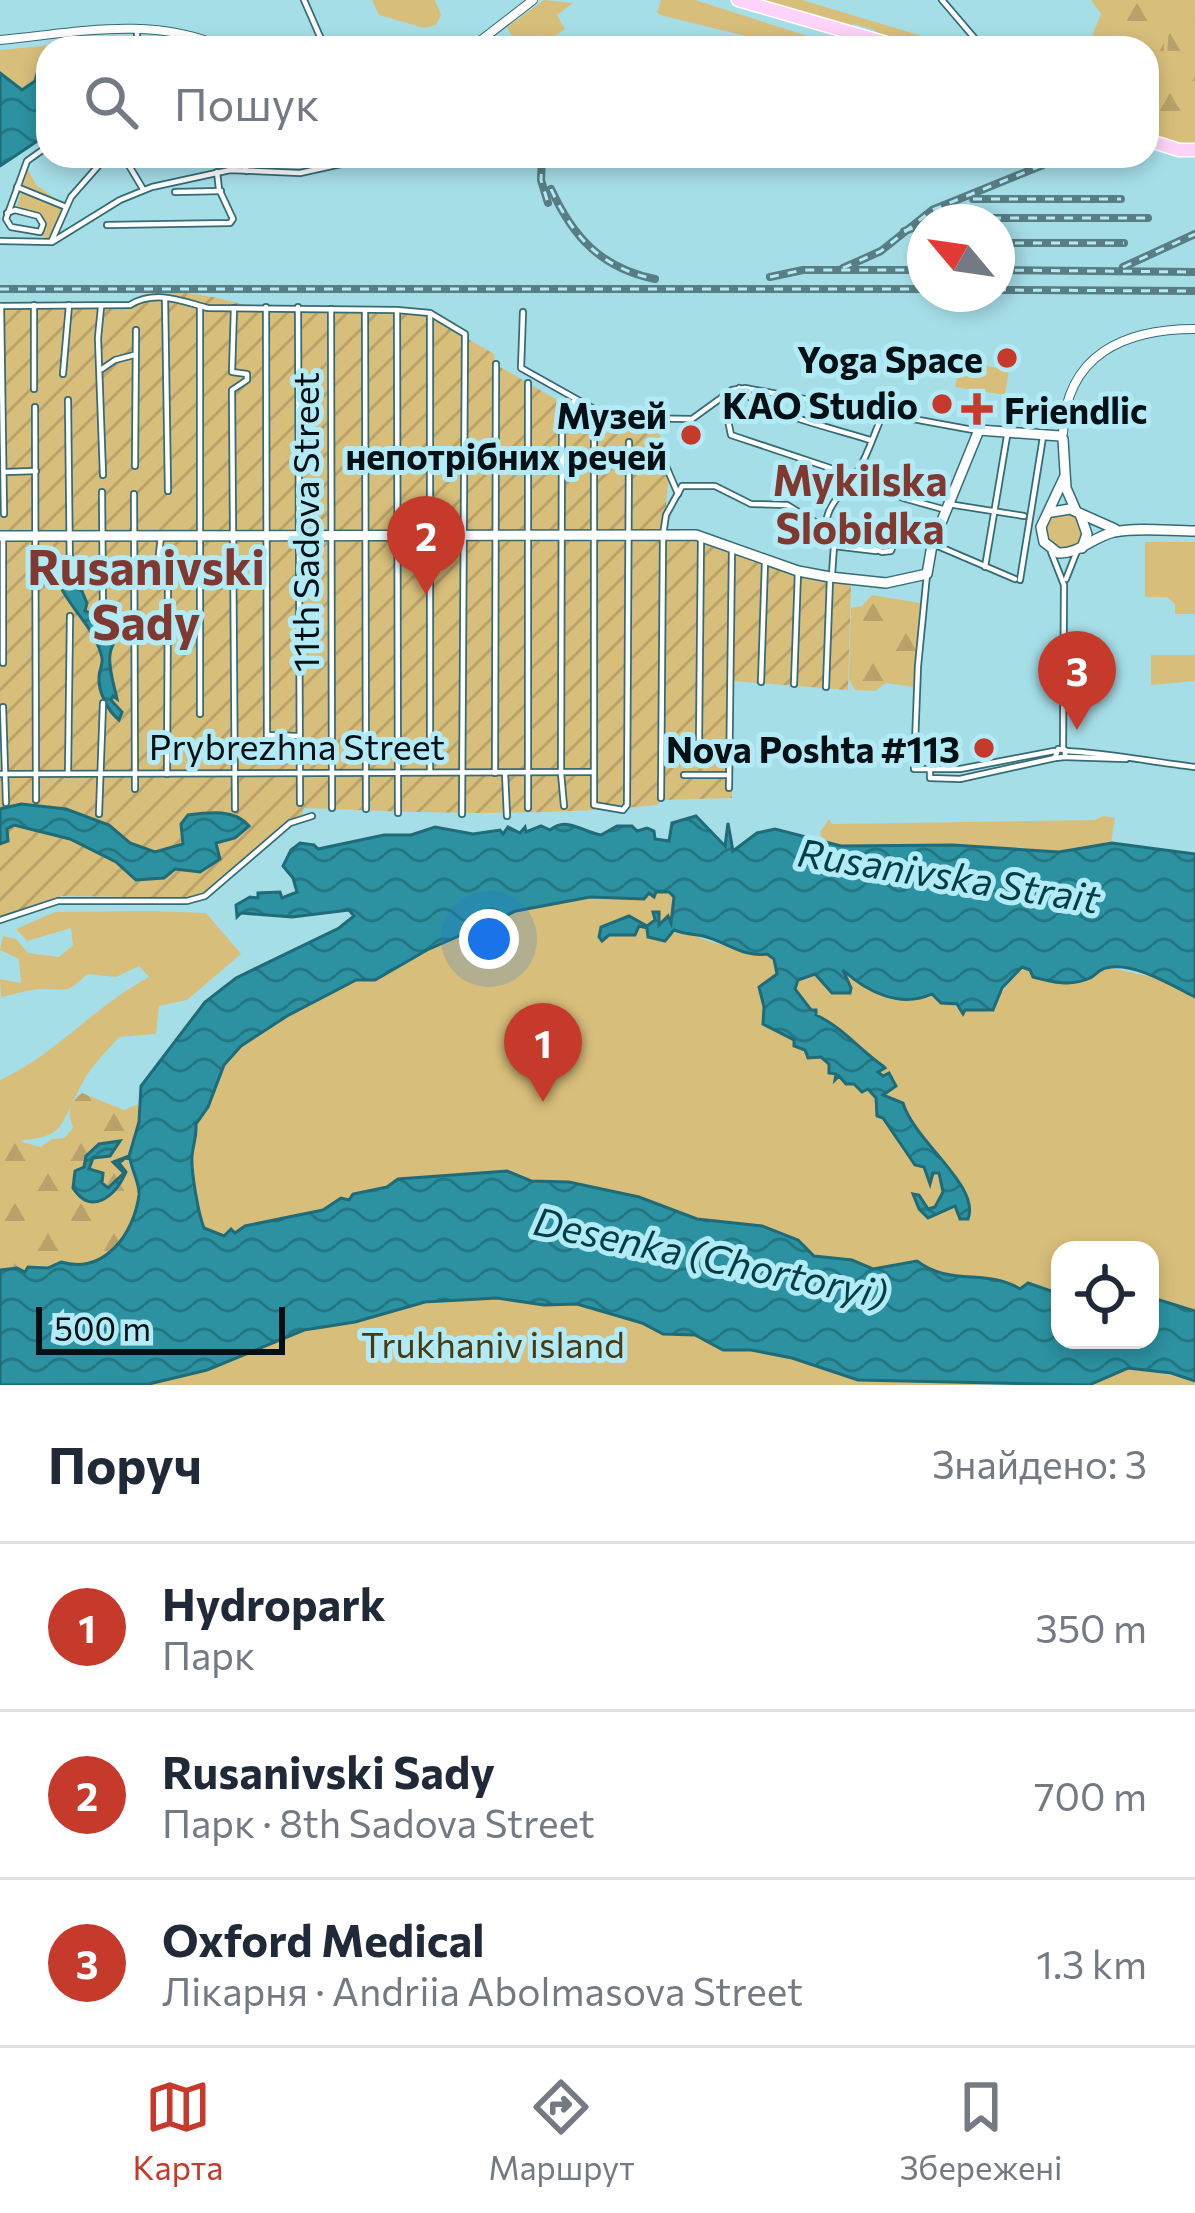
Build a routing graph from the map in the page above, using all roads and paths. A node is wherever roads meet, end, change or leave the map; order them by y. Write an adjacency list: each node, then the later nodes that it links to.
1 (304, 0): 10 (street)
2 (533, 0): 11 (street)
3 (722, 0): 12 (main road)
4 (738, 0): 13 (main road)
5 (942, 0): 14 (street)
6 (137, 28): 7 (street); 8 (street); 9 (street)
7 (46, 36)
8 (137, 36)
9 (193, 36)
10 (320, 36)
11 (486, 36)
12 (841, 36)
13 (862, 36)
14 (973, 36)
15 (36, 37): 16 (street)
16 (0, 40)
17 (1159, 146): 18 (main road)
18 (1195, 153)
19 (36, 155): 27 (street)
20 (96, 168): 32 (street)
21 (130, 168): 28 (street)
22 (244, 168): 26 (street)
23 (323, 168): 26 (street)
24 (230, 170): 25 (street); 26 (street)
25 (217, 172): 28 (street); 29 (street)
26 (247, 172)
27 (17, 187): 31 (street); 32 (street)
28 (143, 189): 38 (street)
29 (221, 191): 30 (street); 35 (street)
30 (175, 192)
31 (14, 197): 33 (street); 34 (street)
32 (66, 206): 38 (street)
33 (17, 210): 34 (street); 36 (street)
34 (8, 213): 36 (street)
35 (107, 225)
36 (40, 232): 38 (street)
37 (0, 241): 38 (street)
38 (48, 243)
39 (165, 298): 42 (street); 46 (street); 82 (street)
40 (34, 305): 41 (street); 43 (street); 60 (street)
41 (69, 305): 42 (street); 58 (street)
42 (101, 305): 57 (street)
43 (1, 306): 77 (street)
44 (266, 307): 45 (street); 47 (street); 97 (street)
45 (298, 307): 48 (street); 98 (street)
46 (200, 308): 47 (street); 109 (street)
47 (234, 308): 96 (street)
48 (331, 308): 49 (street); 110 (street, 11th Sadova Street)
49 (364, 309): 50 (street); 111 (street)
50 (397, 310): 51 (street); 112 (street)
51 (430, 313): 99 (street); 113 (street)
52 (523, 313): 64 (street)
53 (1195, 329): 71 (street)
54 (136, 330): 55 (street)
55 (135, 355): 57 (street); 74 (street)
56 (496, 364): 100 (street)
57 (102, 369): 78 (street)
58 (63, 374)
59 (528, 383): 101 (street)
60 (34, 388)
61 (739, 388): 62 (street); 66 (street); 72 (street)
62 (723, 396): 64 (street); 79 (street)
63 (68, 400): 117 (street)
64 (575, 400): 102 (street)
65 (34, 406): 76 (street)
66 (884, 414): 67 (street); 72 (street)
67 (976, 431): 68 (main road); 86 (main road)
68 (1008, 431): 70 (main road); 87 (street)
69 (594, 433): 103 (street)
70 (1043, 434): 71 (main road); 92 (street)
71 (1062, 436): 80 (main road)
72 (870, 440): 79 (street)
73 (629, 442): 114 (street)
74 (135, 466)
75 (666, 466): 85 (street)
76 (36, 471): 77 (street); 105 (street)
77 (4, 472): 89 (street)
78 (103, 475)
79 (854, 476): 93 (street)
80 (1064, 478): 88 (main road); 91 (main road)
81 (883, 487): 86 (street)
82 (168, 491)
83 (102, 492): 106 (street)
84 (134, 494): 107 (street)
85 (678, 494): 93 (street); 115 (street)
86 (947, 507): 87 (street); 119 (main road)
87 (993, 509): 90 (street); 126 (street)
88 (1078, 513): 91 (main road); 94 (main road); 123 (main road)
89 (4, 514)
90 (1024, 516)
91 (1047, 516): 92 (street); 120 (main road)
92 (1032, 524): 118 (street)
93 (824, 528): 121 (street); 124 (street)
94 (1119, 531): 95 (main road); 123 (main road)
95 (1195, 531)
96 (233, 535): 97 (main road); 109 (main road); 165 (street)
97 (266, 535): 98 (main road); 141 (street)
98 (299, 535): 110 (main road); 142 (street)
99 (463, 535): 100 (main road); 113 (main road); 154 (street)
100 (495, 535): 101 (main road); 155 (street)
101 (529, 535): 102 (main road); 158 (street)
102 (561, 535): 103 (main road); 159 (street)
103 (594, 535): 114 (main road); 156 (street)
104 (2, 536): 105 (main road); 134 (street)
105 (36, 536): 117 (main road); 161 (street)
106 (101, 536): 107 (main road); 117 (main road); 132 (street)
107 (133, 536): 108 (main road); 149 (street)
108 (161, 536): 109 (main road); 164 (street)
109 (200, 536): 140 (street)
110 (331, 536): 111 (main road); 151 (street, 11th Sadova Street)
111 (364, 536): 112 (main road); 152 (street)
112 (397, 536): 113 (main road); 153 (street)
113 (430, 536): 148 (street)
114 (627, 536): 115 (main road); 156 (street)
115 (663, 536): 116 (main road); 170 (street)
116 (701, 536): 122 (main road); 143 (street)
117 (68, 537): 129 (street)
118 (1029, 537): 120 (street); 126 (street)
119 (932, 544): 124 (street); 126 (street); 128 (main road)
120 (1046, 545): 123 (main road); 131 (street)
121 (834, 546): 124 (street); 130 (street)
122 (732, 547): 125 (main road); 167 (street)
123 (1080, 549): 131 (street)
124 (882, 552)
125 (765, 561): 127 (main road); 135 (street)
126 (985, 567)
127 (798, 572): 130 (main road); 136 (street)
128 (927, 574): 130 (main road); 147 (street)
129 (70, 577)
130 (831, 577): 137 (street)
131 (1064, 585): 145 (street)
132 (103, 614)
133 (70, 616): 162 (street)
134 (3, 663)
135 (761, 682)
136 (794, 684)
137 (826, 687)
138 (103, 703): 163 (street)
139 (3, 707): 160 (street)
140 (200, 714)
141 (267, 735): 142 (street); 144 (street)
142 (299, 736): 150 (street)
143 (700, 742)
144 (267, 745)
145 (1061, 753): 146 (street); 147 (street); 147 (street)
146 (1195, 766)
147 (930, 770)
148 (430, 771): 153 (street, Prybrezhna Street); 154 (street, Prybrezhna Street)
149 (135, 772): 163 (street, Prybrezhna Street); 164 (street, Prybrezhna Street); 169 (street)
150 (299, 772): 151 (street, Prybrezhna Street); 165 (street, Prybrezhna Street); 173 (street)
151 (332, 772): 152 (street, Prybrezhna Street); 175 (street, 11th Sadova Street)
152 (365, 772): 153 (street, Prybrezhna Street); 178 (street)
153 (397, 772): 179 (street)
154 (463, 772): 155 (street, Prybrezhna Street); 181 (street)
155 (496, 772): 157 (street, Prybrezhna Street)
156 (593, 772): 159 (street, Prybrezhna Street)
157 (505, 773): 158 (street, Prybrezhna Street); 183 (street)
158 (528, 773): 159 (street, Prybrezhna Street); 176 (street)
159 (561, 773): 174 (street)
160 (2, 774): 161 (street, Prybrezhna Street); 172 (street)
161 (36, 774): 162 (street, Prybrezhna Street); 171 (street)
162 (68, 774): 163 (street, Prybrezhna Street)
163 (101, 774): 180 (street)
164 (167, 774): 165 (street, Prybrezhna Street)
165 (234, 774): 177 (street)
166 (684, 775): 167 (street)
167 (729, 775): 168 (street)
168 (729, 788)
169 (135, 789)
170 (661, 798)
171 (36, 800)
172 (6, 803)
173 (300, 803)
174 (564, 806)
175 (332, 808)
176 (528, 808)
177 (235, 809)
178 (366, 809)
179 (398, 813)
180 (98, 814)
181 (462, 814)
182 (312, 816): 184 (street)
183 (507, 816)
184 (0, 920)

